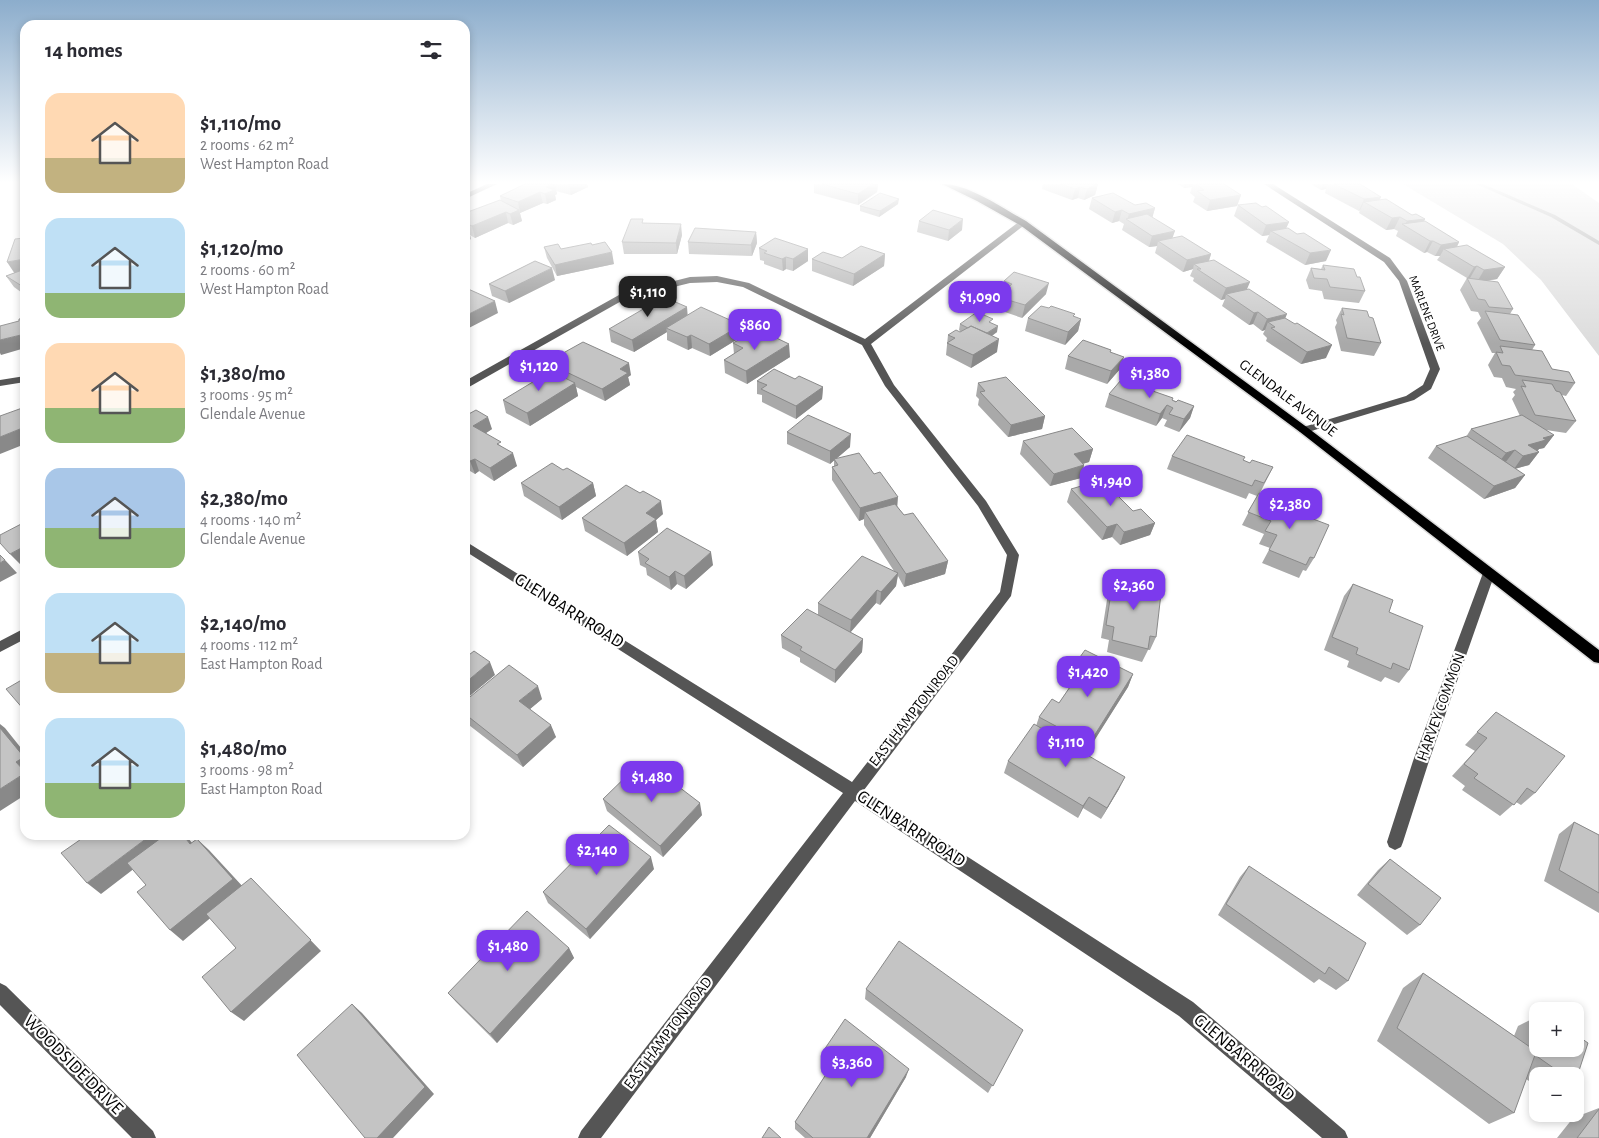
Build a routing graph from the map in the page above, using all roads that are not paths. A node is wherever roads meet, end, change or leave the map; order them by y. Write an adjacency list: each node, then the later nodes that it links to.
1 (1003, 237): 4 (street)
2 (1043, 237): 8 (main road, GLENDALE AVENUE)
3 (1350, 237): 8 (street, MARLENE DRIVE)
4 (866, 343): 6 (street); 14 (street, EAST HAMPTON ROAD)
5 (20, 380): 7 (street)
6 (470, 382)
7 (0, 383)
8 (1304, 430): 10 (main road, GLENDALE AVENUE)
9 (470, 548): 14 (street, GLENBARR ROAD)
10 (1489, 573): 13 (main road, GLENDALE AVENUE); 15 (street, HARVEY COMMON)
11 (20, 636): 12 (street)
12 (0, 647)
13 (1599, 658)
14 (853, 791): 18 (street, EAST HAMPTON ROAD); 19 (street, GLENBARR ROAD)
15 (1396, 842)
16 (0, 992): 17 (street, WOODSIDE DRIVE)
17 (146, 1138)
18 (588, 1138)
19 (1338, 1138)

